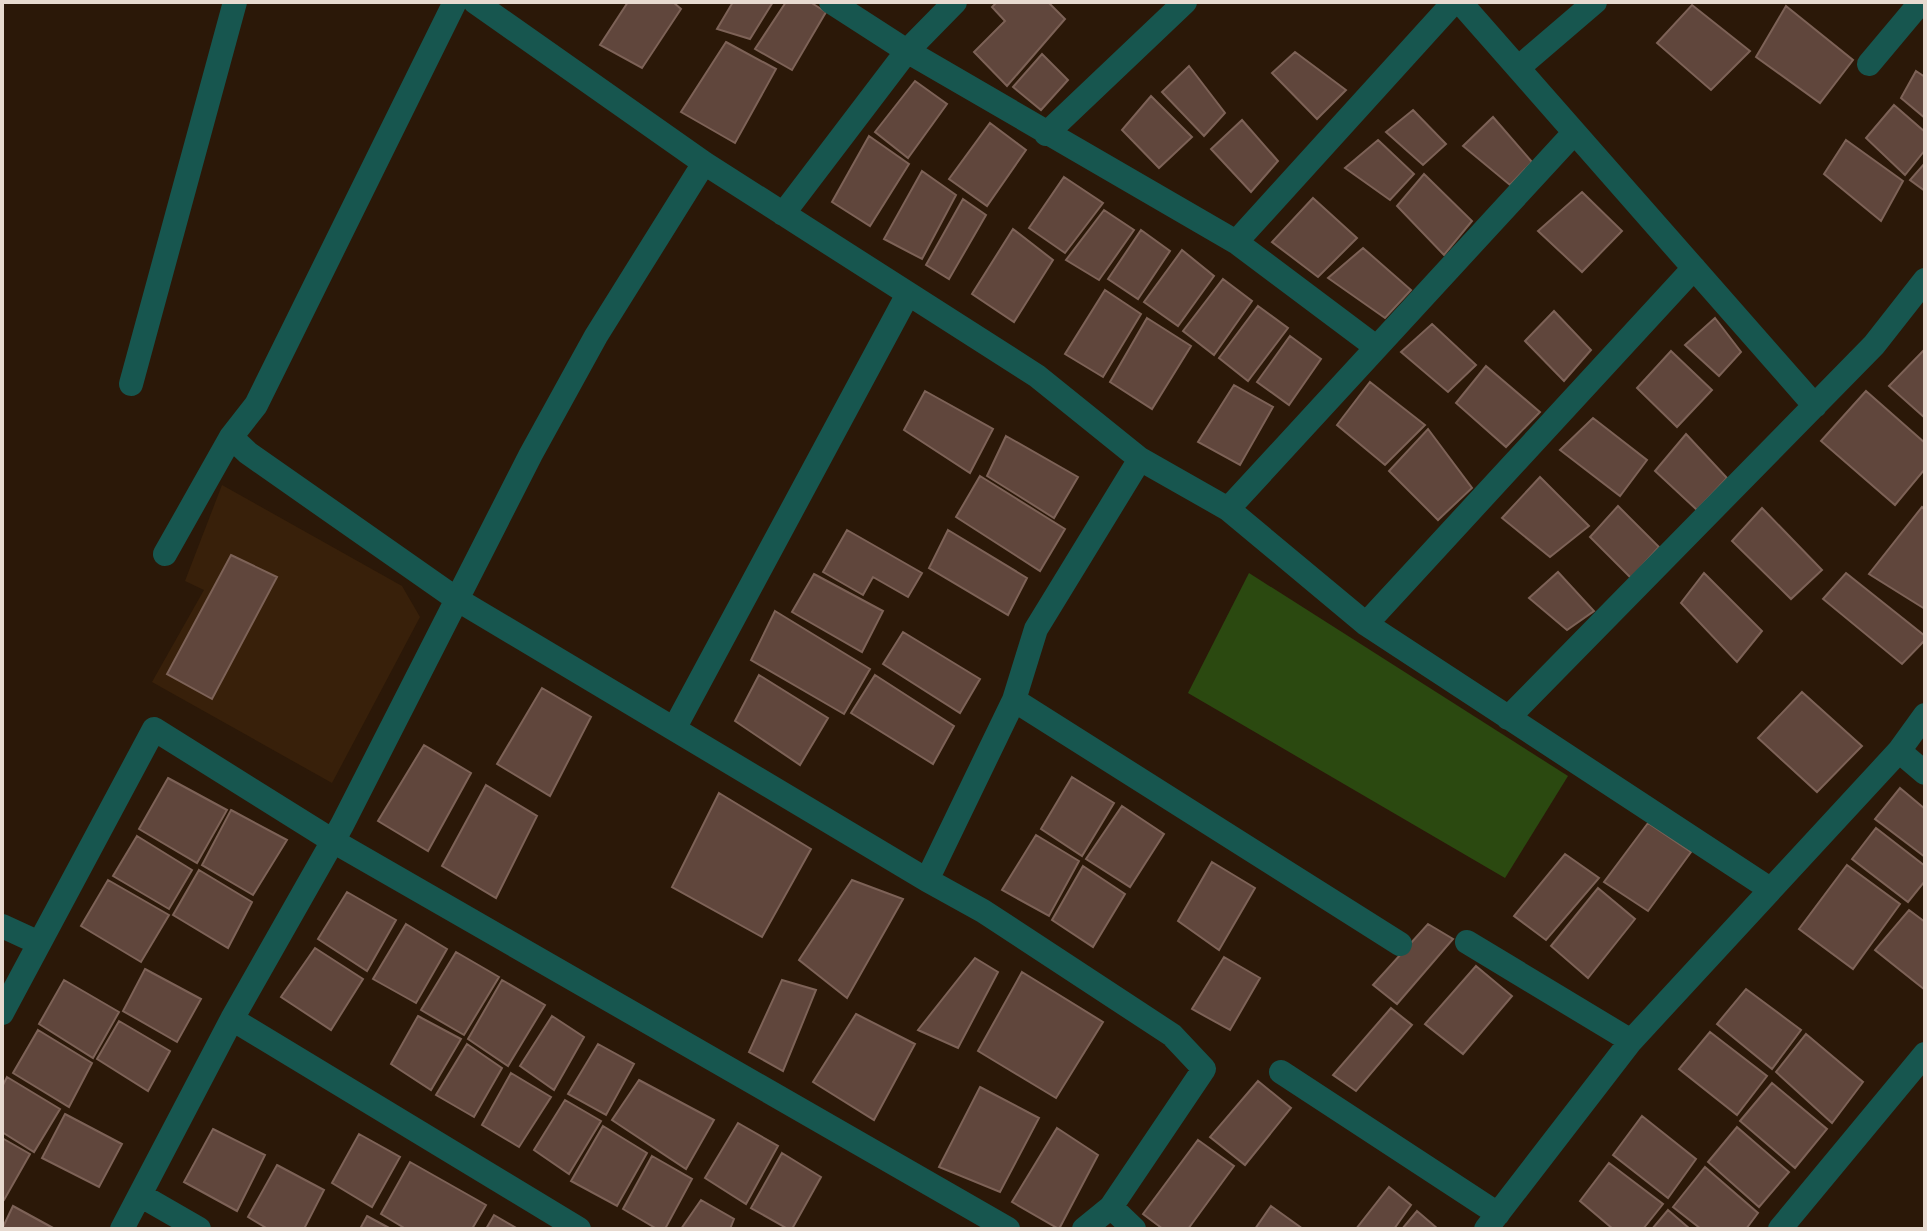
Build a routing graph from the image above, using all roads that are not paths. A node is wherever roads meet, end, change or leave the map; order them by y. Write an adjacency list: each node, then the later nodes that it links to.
1 (235, 2): 22 (street)
2 (455, 2): 24 (street)
3 (475, 2): 15 (street)
4 (831, 2): 10 (street)
5 (955, 2): 10 (street)
6 (1185, 2): 14 (street)
7 (1457, 2): 12 (street); 17 (street)
8 (1595, 2): 12 (street)
9 (1921, 2): 11 (street)
10 (907, 51): 14 (street); 16 (street)
11 (1869, 64)
12 (1518, 68): 13 (street)
13 (1574, 133): 18 (street); 21 (street)
14 (1046, 134): 17 (street)
15 (704, 163): 16 (street); 28 (street)
16 (783, 214): 20 (street)
17 (1236, 242): 21 (street)
18 (1694, 268): 23 (street); 29 (street)
19 (1925, 280): 23 (street)
20 (908, 294): 25 (street); 33 (street)
21 (1376, 347): 26 (street)
22 (131, 384)
23 (1815, 406): 32 (street)
24 (231, 437): 27 (street); 28 (street)
25 (1140, 459): 26 (street); 30 (street)
26 (1228, 509): 29 (street)
27 (165, 554)
28 (458, 600): 33 (street); 36 (street)
29 (1366, 624): 32 (street)
30 (1014, 700): 37 (street); 42 (street)
31 (1925, 715): 34 (street)
32 (1508, 718): 38 (street)
33 (674, 729): 37 (street)
34 (1899, 751): 35 (street); 38 (street)
35 (1925, 773)
36 (333, 841): 41 (street); 44 (street); 54 (street)
37 (927, 880): 49 (street)
38 (1770, 889): 45 (street)
39 (2, 926): 41 (street)
40 (1467, 942): 45 (street)
41 (39, 943): 43 (street)
42 (1400, 944)
43 (2, 1013)
44 (232, 1019): 48 (street); 53 (street)
45 (1631, 1041): 50 (street)
46 (1925, 1054): 57 (street)
47 (1281, 1072): 50 (street)
48 (140, 1195): 51 (street); 52 (street)
49 (1111, 1207): 55 (street); 56 (street)
50 (1492, 1222)
51 (122, 1229)
52 (199, 1229)
53 (579, 1229)
54 (1008, 1229)
55 (1084, 1229)
56 (1134, 1229)
57 (1780, 1229)

